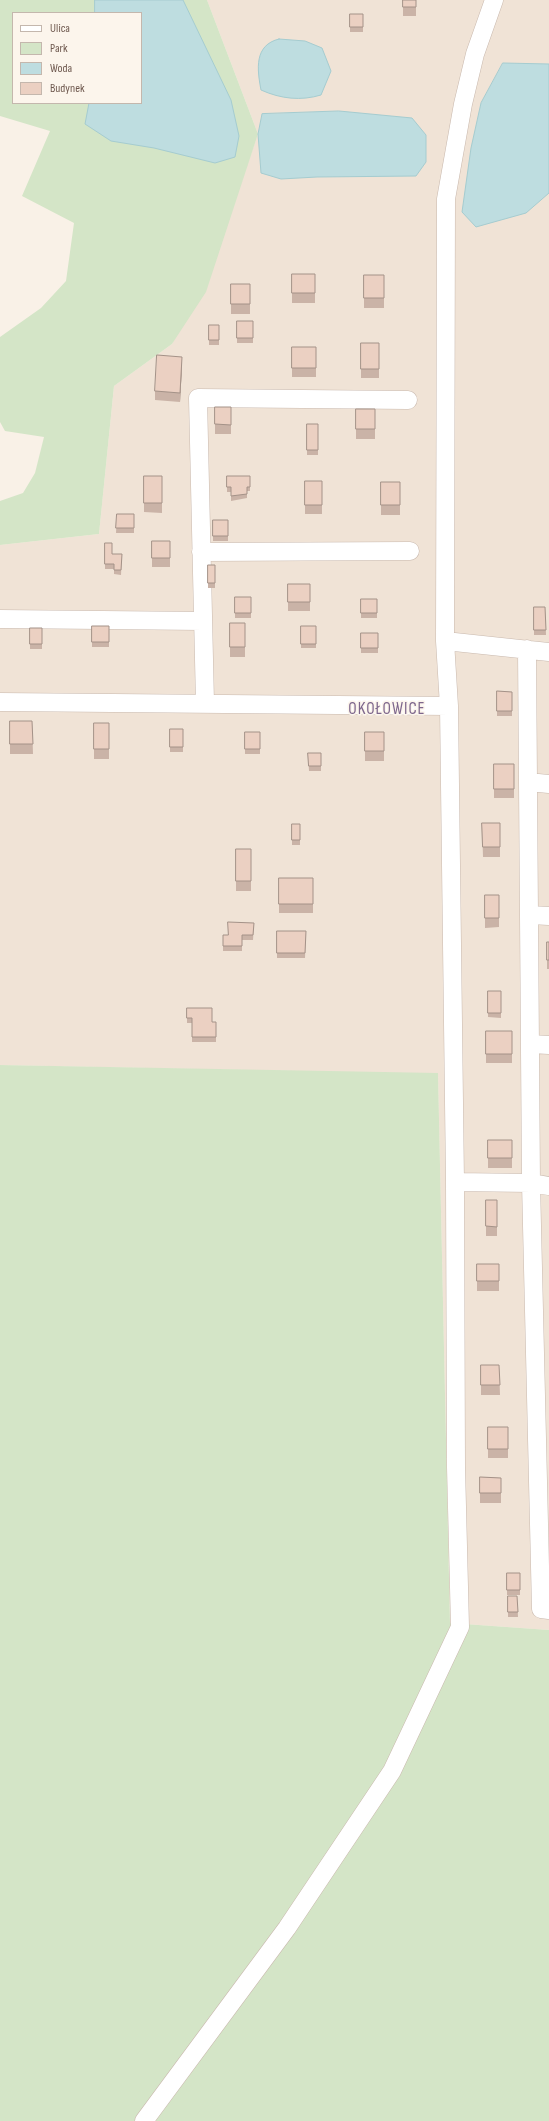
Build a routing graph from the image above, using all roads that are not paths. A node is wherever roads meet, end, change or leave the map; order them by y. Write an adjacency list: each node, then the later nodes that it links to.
1 (494, 0): 7 (street)
2 (408, 400): 4 (street)
3 (410, 551): 4 (street)
4 (201, 552): 6 (street)
5 (0, 619): 6 (street)
6 (203, 621): 11 (street)
7 (446, 640): 8 (street); 12 (street)
8 (527, 649): 9 (street); 13 (street)
9 (549, 652)
10 (0, 702): 11 (street)
11 (205, 704): 12 (street)
12 (449, 706): 19 (street)
13 (528, 782): 14 (street); 15 (street)
14 (549, 784)
15 (530, 915): 16 (street); 17 (street)
16 (549, 916)
17 (531, 1044): 18 (street); 20 (street)
18 (549, 1045)
19 (455, 1182): 20 (street); 25 (street)
20 (531, 1183): 21 (street); 22 (street)
21 (549, 1186)
22 (542, 1320): 23 (street)
23 (544, 1456): 24 (street)
24 (549, 1610)
25 (144, 2121)

